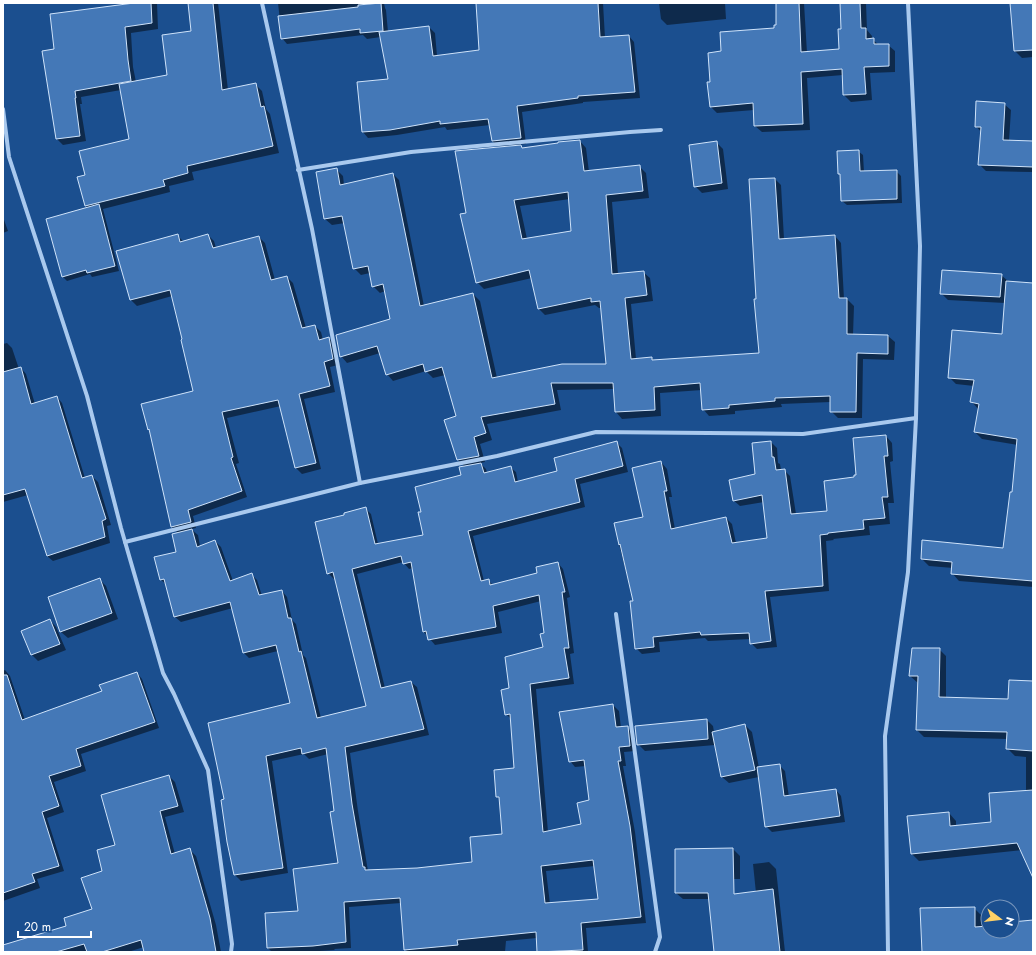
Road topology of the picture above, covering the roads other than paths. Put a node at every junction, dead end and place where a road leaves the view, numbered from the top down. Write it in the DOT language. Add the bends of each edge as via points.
graph roads {
  1 [pos="262,3"];
  2 [pos="908,3"];
  3 [pos="3,109"];
  4 [pos="661,130"];
  5 [pos="298,170"];
  6 [pos="916,418"];
  7 [pos="360,483"];
  8 [pos="125,542"];
  9 [pos="616,614"];
  10 [pos="231,952"];
  11 [pos="655,952"];
  12 [pos="888,952"];
  1 -- 5 [label="street"];
  2 -- 6 [label="street" via="920,246"];
  3 -- 8 [label="street" via="10,157 86,396"];
  4 -- 5 [label="street" via="411,152"];
  5 -- 7 [label="street" via="312,229"];
  6 -- 7 [label="street" via="803,434 596,432 497,456"];
  6 -- 12 [label="street" via="908,572 885,736"];
  7 -- 8 [label="street"];
  8 -- 10 [label="street" via="163,673 208,770"];
  9 -- 11 [label="street" via="660,937"];
}
